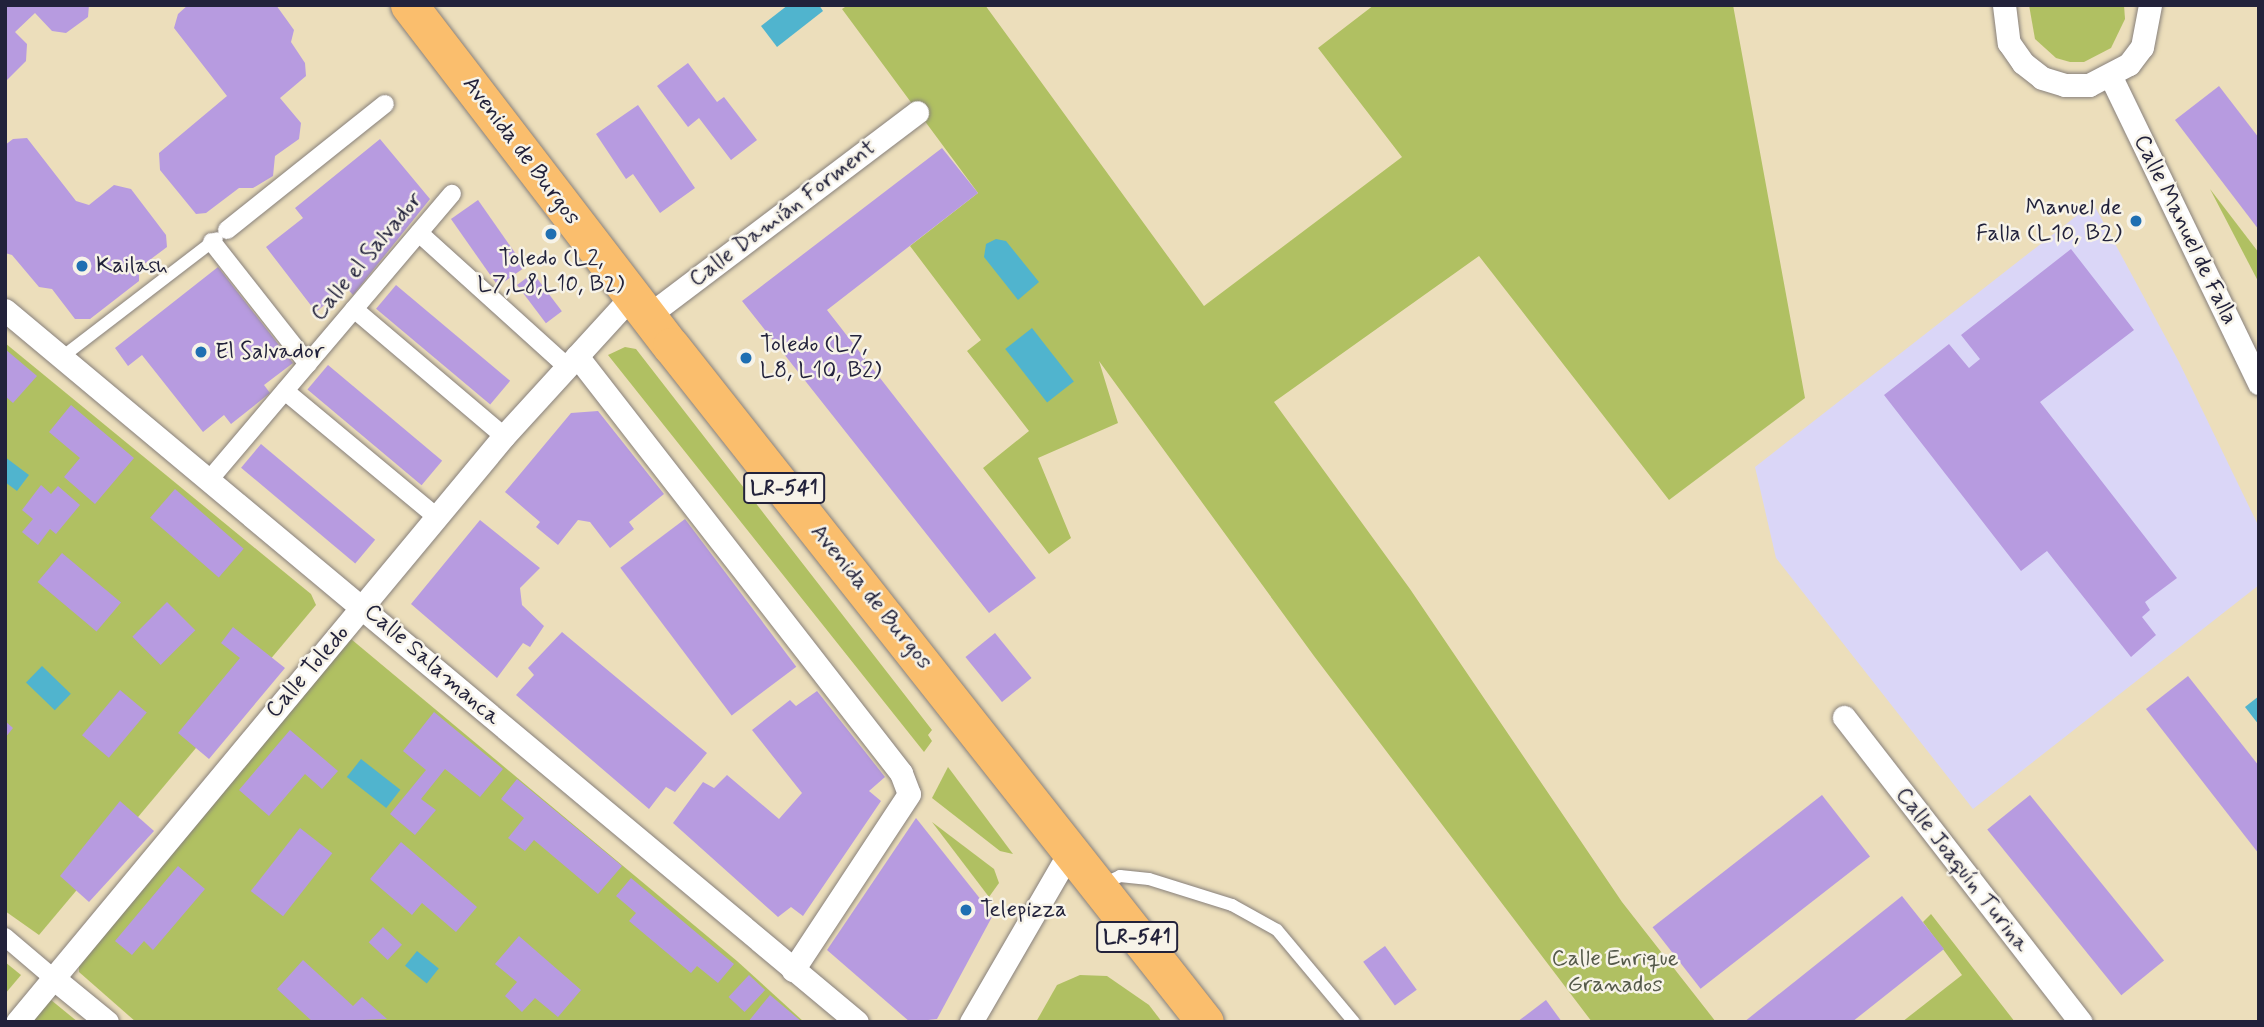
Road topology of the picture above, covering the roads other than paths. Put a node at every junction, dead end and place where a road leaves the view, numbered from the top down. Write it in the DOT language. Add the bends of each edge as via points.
graph roads {
  1 [pos="409,5"];
  2 [pos="2004,5"];
  3 [pos="2150,5"];
  4 [pos="2112,77"];
  5 [pos="384,104"];
  6 [pos="918,112"];
  7 [pos="452,194"];
  8 [pos="227,230"];
  9 [pos="419,233"];
  10 [pos="212,242"];
  11 [pos="640,306"];
  12 [pos="354,309"];
  13 [pos="5,310"];
  14 [pos="62,357"];
  15 [pos="572,361"];
  16 [pos="308,364"];
  17 [pos="2259,383"];
  18 [pos="285,391"];
  19 [pos="504,436"];
  20 [pos="211,479"];
  21 [pos="437,517"];
  22 [pos="365,608"];
  23 [pos="1844,718"];
  24 [pos="1070,851"];
  25 [pos="1097,886"];
  26 [pos="5,937"];
  27 [pos="793,970"];
  28 [pos="52,977"];
  29 [pos="17,1022"];
  30 [pos="107,1022"];
  31 [pos="857,1022"];
  32 [pos="971,1022"];
  33 [pos="1206,1022"];
  34 [pos="1354,1022"];
  35 [pos="2081,1022"];
  1 -- 11 [label="main road, Avenida de Burgos / LR-541"];
  2 -- 4 [label="street" via="2010,43 2023,63 2042,78 2065,85 2089,85"];
  3 -- 4 [label="street" via="2142,47"];
  4 -- 17 [label="street, Calle Manuel de Falla"];
  5 -- 8 [label="street"];
  6 -- 11 [label="street, Calle Damián Forment"];
  7 -- 9 [label="street, Calle el Salvador"];
  8 -- 10 [label="lane"];
  9 -- 12 [label="street, Calle el Salvador"];
  9 -- 15 [label="street"];
  10 -- 14 [label="lane"];
  10 -- 16 [label="street"];
  11 -- 15 [label="street, Calle Toledo"];
  11 -- 24 [label="main road, Avenida de Burgos / LR-541"];
  12 -- 16 [label="street, Calle el Salvador"];
  12 -- 19 [label="street"];
  13 -- 14 [label="street, Calle Salamanca"];
  14 -- 20 [label="street, Calle Salamanca"];
  15 -- 19 [label="street, Calle Toledo"];
  15 -- 27 [label="street" via="901,773 909,794"];
  16 -- 18 [label="street, Calle el Salvador"];
  18 -- 20 [label="street, Calle el Salvador"];
  18 -- 21 [label="street"];
  19 -- 21 [label="street, Calle Toledo"];
  20 -- 22 [label="street, Calle Salamanca"];
  21 -- 22 [label="street, Calle Toledo"];
  22 -- 27 [label="street, Calle Salamanca"];
  22 -- 28 [label="street, Calle Toledo"];
  23 -- 35 [label="street, Calle Joaquín Turina"];
  24 -- 25 [label="main road, Avenida de Burgos / LR-541"];
  24 -- 32 [label="street"];
  25 -- 33 [label="main road, Avenida de Burgos / LR-541"];
  25 -- 34 [label="lane" via="1120,876 1149,879 1232,905 1277,930"];
  26 -- 28 [label="street"];
  27 -- 31 [label="street, Calle Salamanca"];
  28 -- 29 [label="street, Calle Toledo"];
  28 -- 30 [label="street"];
}
